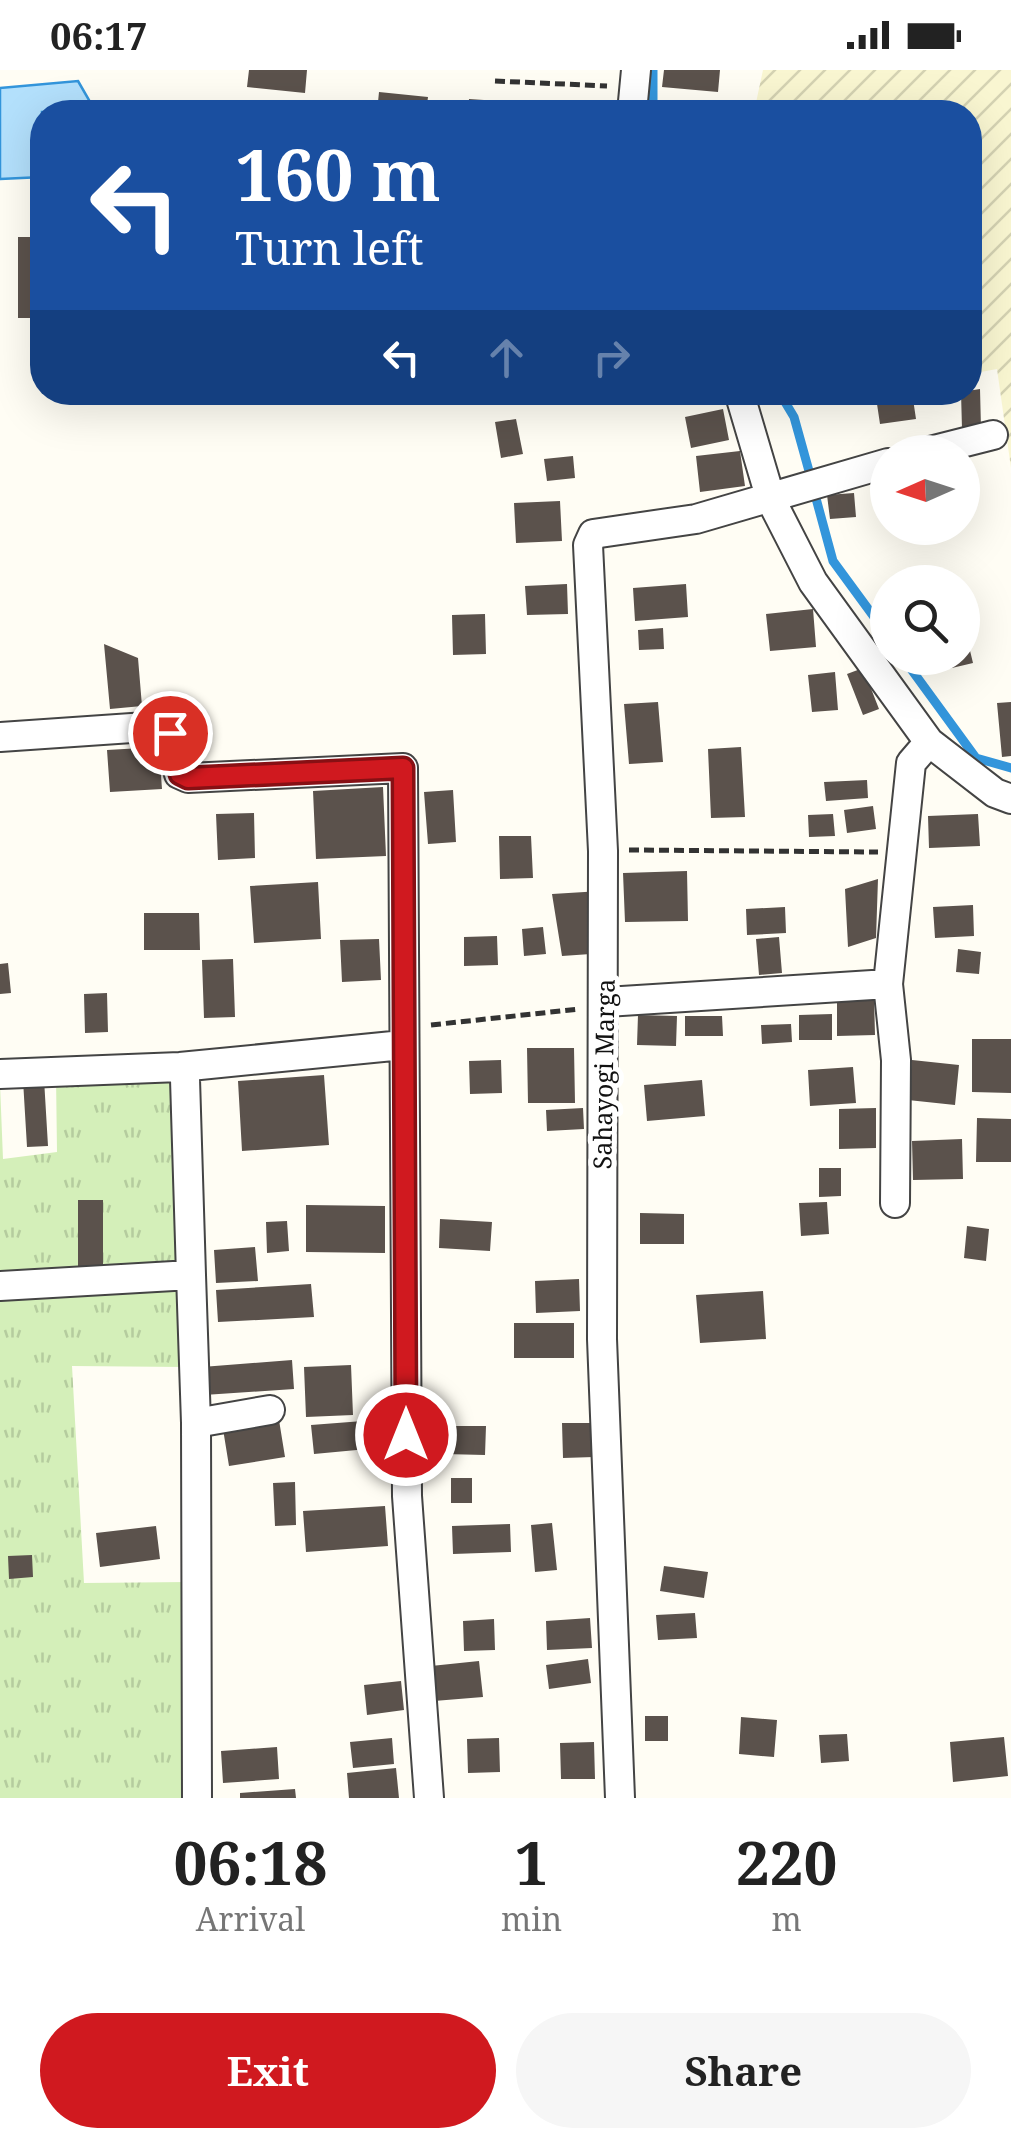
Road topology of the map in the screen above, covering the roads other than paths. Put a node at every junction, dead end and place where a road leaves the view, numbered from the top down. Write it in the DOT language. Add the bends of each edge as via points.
graph roads {
  1 [pos="743,405"];
  2 [pos="992,435"];
  3 [pos="980,438"];
  4 [pos="870,469"];
  5 [pos="771,500"];
  6 [pos="0,737"];
  7 [pos="929,742"];
  8 [pos="1011,798"];
  9 [pos="888,984"];
  10 [pos="606,1002"];
  11 [pos="403,1036"];
  12 [pos="180,1067"];
  13 [pos="0,1074"];
  14 [pos="895,1203"];
  15 [pos="191,1275"];
  16 [pos="0,1286"];
  17 [pos="270,1410"];
  18 [pos="196,1423"];
  19 [pos="197,1798"];
  20 [pos="430,1798"];
  21 [pos="620,1798"];
  1 -- 5 [label="street"];
  2 -- 3 [label="street"];
  4 -- 5 [label="street"];
  5 -- 7 [label="street" via="812,582"];
  5 -- 10 [label="street, Sahayogi Marga" via="592,534 588,545"];
  6 -- 11 [label="street" via="161,726 170,733 180,774 188,778 403,768"];
  7 -- 8 [label="street"];
  7 -- 9 [label="street" via="911,764"];
  9 -- 10 [label="street"];
  9 -- 14 [label="street" via="896,1060"];
  10 -- 21 [label="street, Sahayogi Marga" via="602,1340"];
  11 -- 12 [label="street"];
  11 -- 20 [label="street" via="407,1496"];
  12 -- 13 [label="street"];
  12 -- 15 [label="street"];
  15 -- 16 [label="street"];
  15 -- 18 [label="street"];
  17 -- 18 [label="street"];
  18 -- 19 [label="street"];
}
